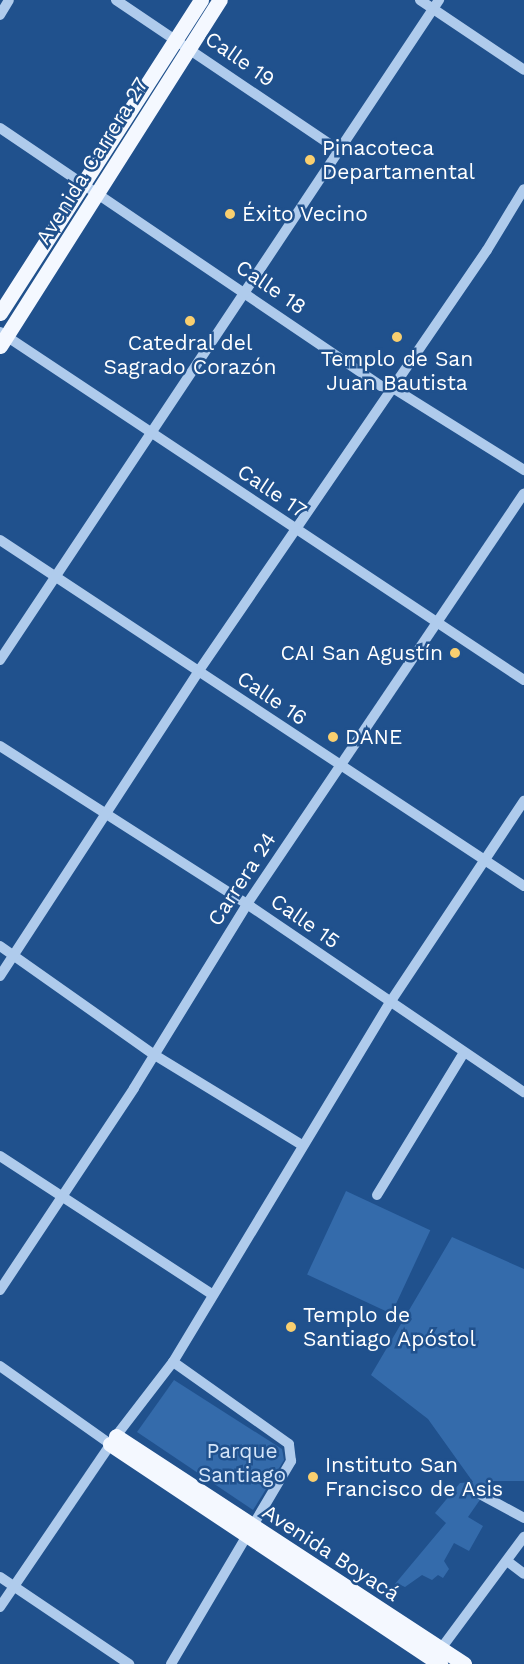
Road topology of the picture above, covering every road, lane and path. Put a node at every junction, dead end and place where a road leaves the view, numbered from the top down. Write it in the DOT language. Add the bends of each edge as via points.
graph roads {
  1 [pos="9,0"];
  2 [pos="116,0"];
  3 [pos="201,0"];
  4 [pos="220,0"];
  5 [pos="420,0"];
  6 [pos="436,5"];
  7 [pos="0,15"];
  8 [pos="175,38"];
  9 [pos="189,47"];
  10 [pos="524,70"];
  11 [pos="0,128"];
  12 [pos="340,151"];
  13 [pos="524,189"];
  14 [pos="89,190"];
  15 [pos="247,293"];
  16 [pos="0,313"];
  17 [pos="2,338"];
  18 [pos="393,388"];
  19 [pos="154,434"];
  20 [pos="524,470"];
  21 [pos="524,494"];
  22 [pos="294,529"];
  23 [pos="0,540"];
  24 [pos="55,576"];
  25 [pos="439,625"];
  26 [pos="0,660"];
  27 [pos="198,672"];
  28 [pos="524,680"];
  29 [pos="0,746"];
  30 [pos="341,767"];
  31 [pos="524,801"];
  32 [pos="104,815"];
  33 [pos="485,861"];
  34 [pos="524,886"];
  35 [pos="247,904"];
  36 [pos="0,946"];
  37 [pos="14,956"];
  38 [pos="0,976"];
  39 [pos="389,1004"];
  40 [pos="153,1054"];
  41 [pos="463,1054"];
  42 [pos="524,1092"];
  43 [pos="302,1146"];
  44 [pos="0,1156"];
  45 [pos="377,1195"];
  46 [pos="63,1196"];
  47 [pos="0,1290"];
  48 [pos="213,1295"];
  49 [pos="173,1362"];
  50 [pos="0,1366"];
  51 [pos="113,1440"];
  52 [pos="480,1494"];
  53 [pos="524,1518"];
  54 [pos="250,1533"];
  55 [pos="524,1537"];
  56 [pos="507,1561"];
  57 [pos="524,1574"];
  58 [pos="0,1577"];
  59 [pos="13,1586"];
  60 [pos="0,1606"];
  61 [pos="436,1659"];
  62 [pos="129,1664"];
  63 [pos="171,1664"];
  64 [pos="464,1664"];
  1 -- 7 [label="street"];
  2 -- 8 [label="street, Calle 19"];
  3 -- 8 [label="main road, Avenida Carrera 27"];
  4 -- 9 [label="main road, Avenida Carrera 27"];
  5 -- 6 [label="street"];
  6 -- 10 [label="street"];
  6 -- 12 [label="street"];
  8 -- 9 [label="street, Calle 19"];
  8 -- 14 [label="main road, Avenida Carrera 27"];
  9 -- 12 [label="street, Calle 19"];
  9 -- 14 [label="main road, Avenida Carrera 27"];
  11 -- 14 [label="street, Calle 18"];
  12 -- 15 [label="street"];
  13 -- 18 [label="street"];
  14 -- 15 [label="street, Calle 18"];
  14 -- 16 [label="main road, Avenida Carrera 27"];
  14 -- 17 [label="main road, Avenida Carrera 27"];
  15 -- 18 [label="street, Calle 18" via="381,386"];
  15 -- 19 [label="street"];
  17 -- 19 [label="street, Calle 17"];
  18 -- 20 [label="street, Calle 18"];
  18 -- 22 [label="street"];
  19 -- 22 [label="street, Calle 17"];
  19 -- 24 [label="street"];
  21 -- 25 [label="street, Carrera 24"];
  22 -- 25 [label="street, Calle 17"];
  22 -- 27 [label="street"];
  23 -- 24 [label="street, Calle 16"];
  24 -- 26 [label="street"];
  24 -- 27 [label="street, Calle 16"];
  25 -- 28 [label="street, Calle 17"];
  25 -- 30 [label="street, Carrera 24"];
  27 -- 30 [label="street, Calle 16"];
  27 -- 32 [label="street"];
  29 -- 32 [label="street, Calle 15"];
  30 -- 33 [label="street, Calle 16"];
  30 -- 35 [label="street, Carrera 24"];
  31 -- 33 [label="street"];
  32 -- 35 [label="street, Calle 15"];
  32 -- 37 [label="street"];
  33 -- 34 [label="street, Calle 16"];
  33 -- 39 [label="street"];
  35 -- 39 [label="street, Calle 15"];
  35 -- 40 [label="street, Carrera 24"];
  36 -- 37 [label="street"];
  37 -- 38 [label="street"];
  37 -- 40 [label="street"];
  39 -- 41 [label="street, Calle 15"];
  39 -- 43 [label="street"];
  40 -- 43 [label="street"];
  40 -- 46 [label="street, Carrera 24"];
  41 -- 42 [label="street, Calle 15"];
  41 -- 45 [label="street"];
  43 -- 48 [label="street"];
  44 -- 46 [label="street"];
  46 -- 47 [label="street, Carrera 24"];
  46 -- 48 [label="street"];
  48 -- 49 [label="street"];
  49 -- 51 [label="street"];
  49 -- 54 [label="street" via="289,1443 291,1461"];
  50 -- 51 [label="street"];
  51 -- 54 [label="main road, Avenida Boyacá"];
  51 -- 59 [label="street"];
  52 -- 53 [label="street"];
  54 -- 61 [label="main road, Avenida Boyacá"];
  54 -- 63 [label="street"];
  55 -- 56 [label="street"];
  56 -- 57 [label="street"];
  56 -- 61 [label="street"];
  58 -- 59 [label="street"];
  59 -- 60 [label="street"];
  59 -- 62 [label="street"];
  61 -- 64 [label="main road, Avenida Boyacá"];
}
